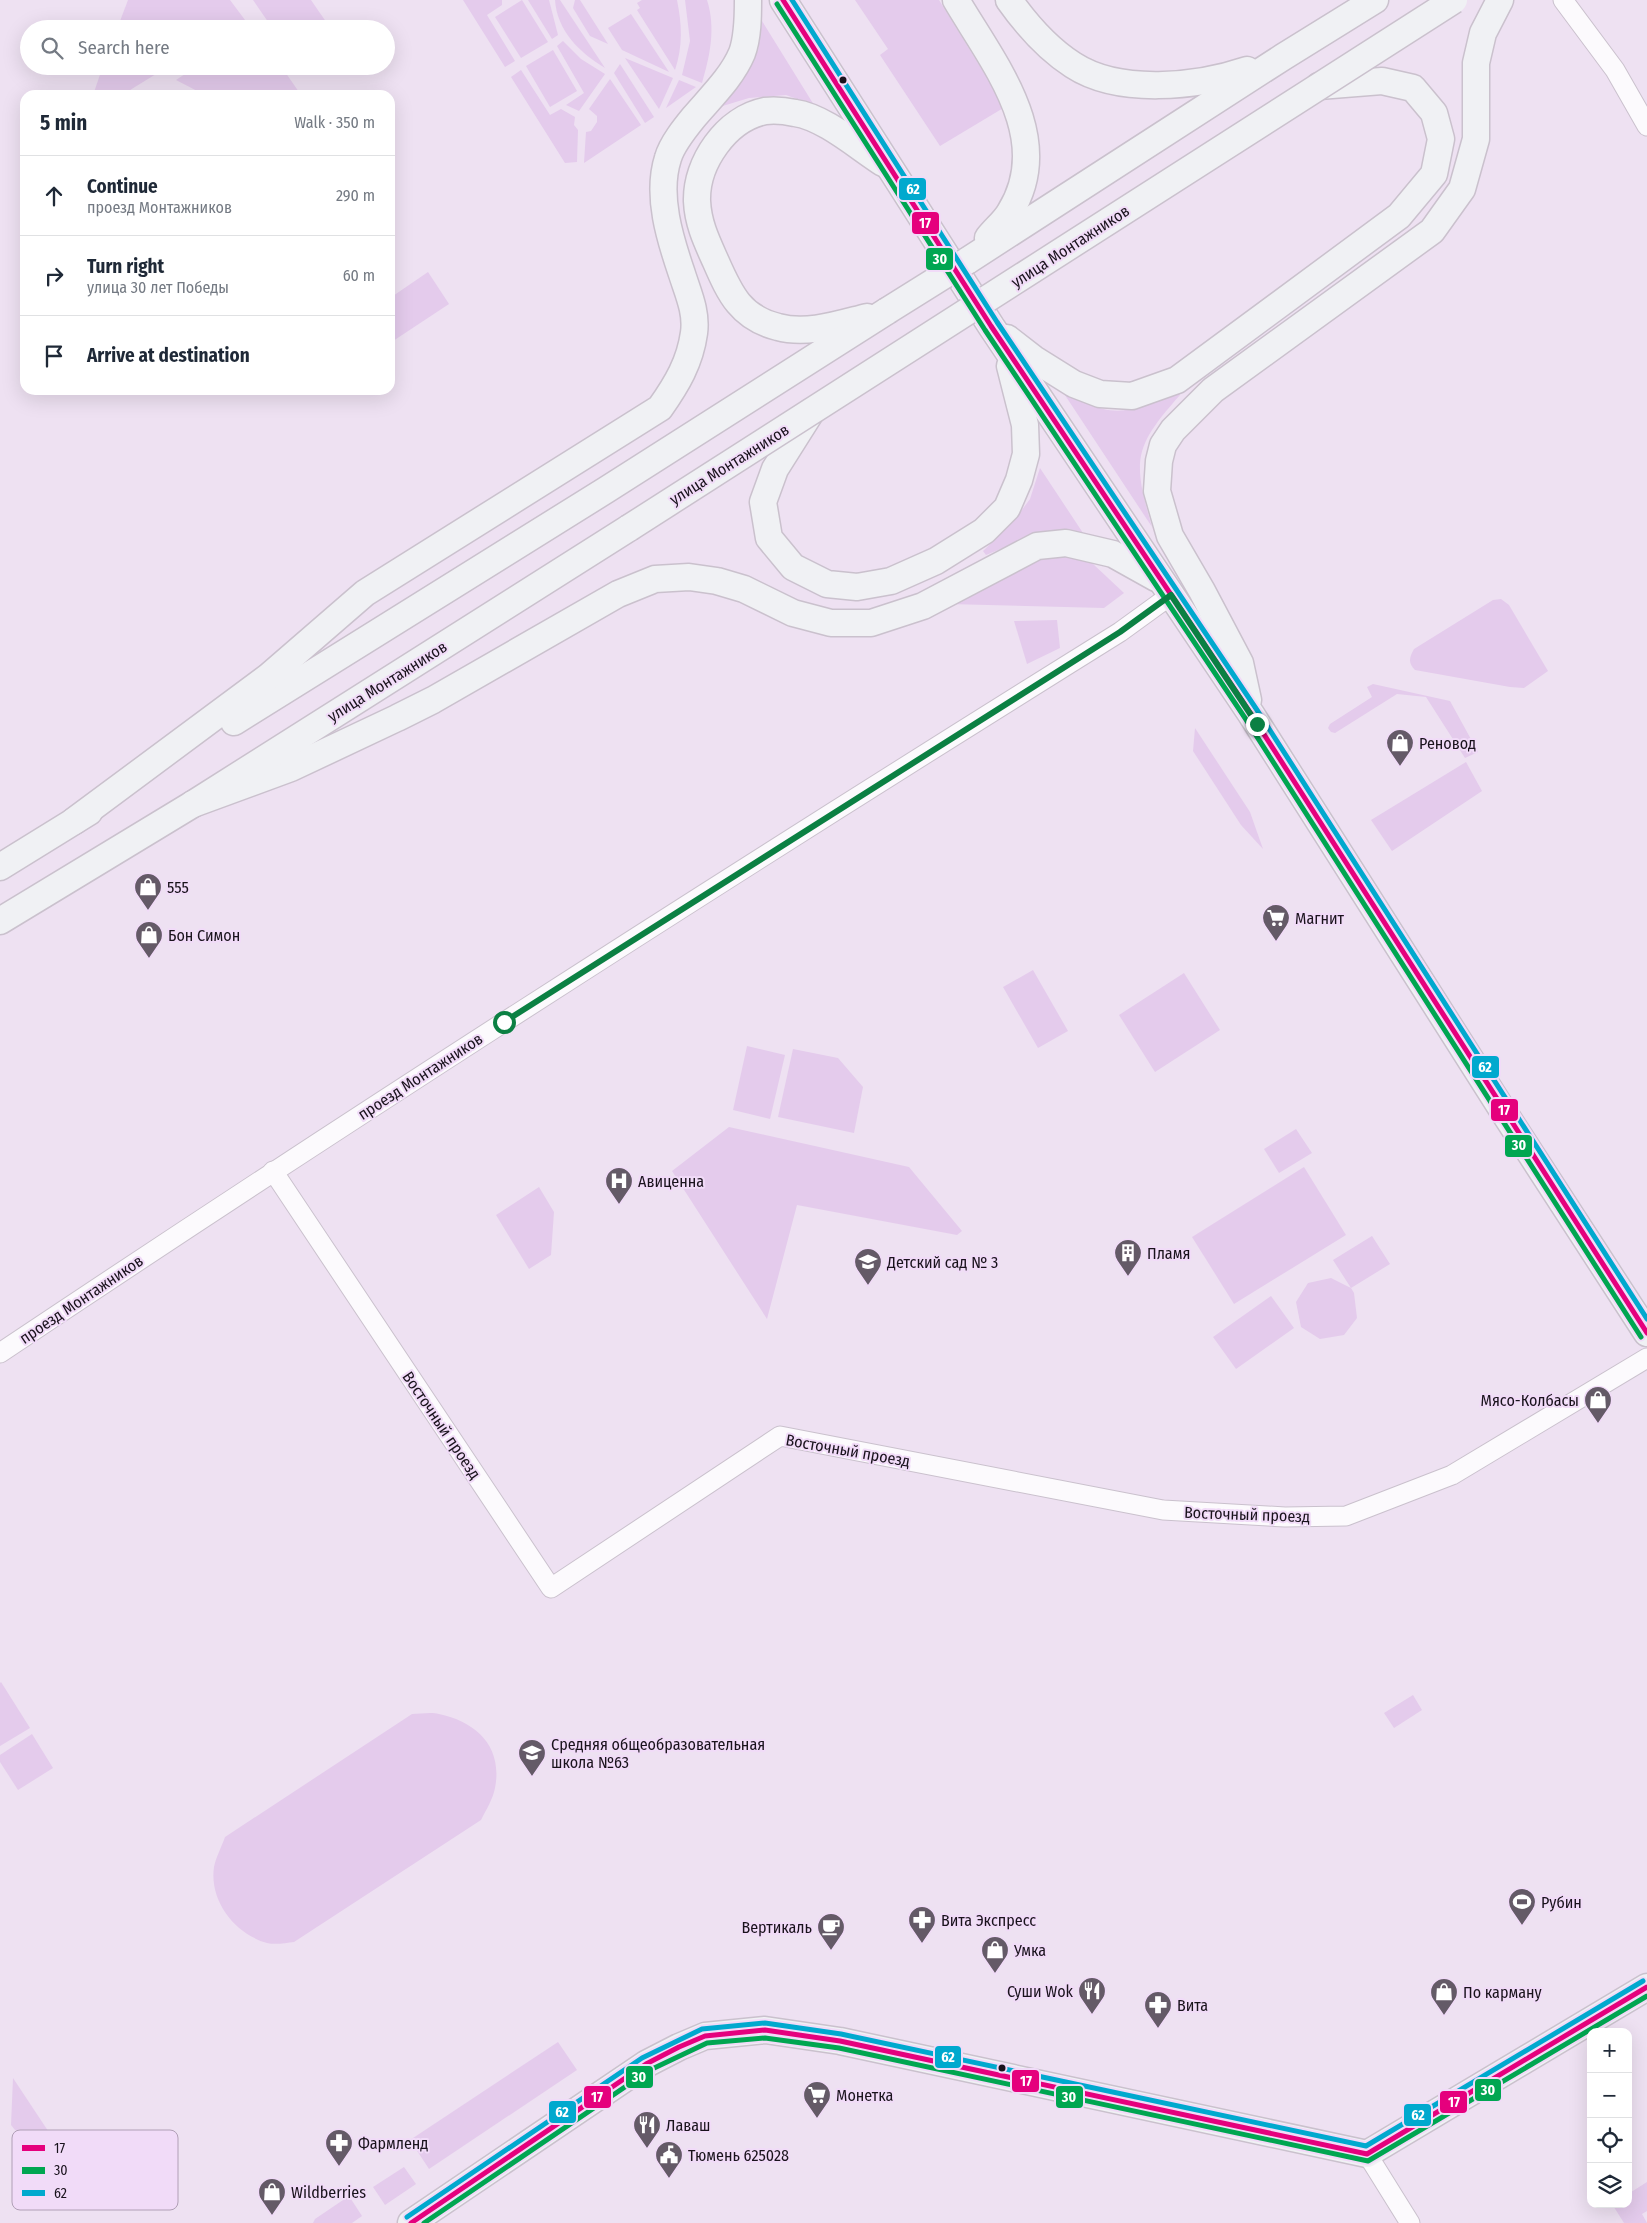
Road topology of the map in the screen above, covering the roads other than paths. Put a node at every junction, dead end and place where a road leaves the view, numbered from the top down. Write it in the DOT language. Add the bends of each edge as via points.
graph roads {
  1 [pos="748,0"];
  2 [pos="784,0"];
  3 [pos="956,0"];
  4 [pos="1009,0"];
  5 [pos="1375,0"];
  6 [pos="1454,0"];
  7 [pos="1500,0"];
  8 [pos="1563,0"];
  9 [pos="1283,57"];
  10 [pos="1319,86"];
  11 [pos="1647,126"];
  12 [pos="894,171"];
  13 [pos="967,262"];
  14 [pos="887,312"];
  15 [pos="998,336"];
  16 [pos="811,412"];
  17 [pos="1166,588"];
  18 [pos="1251,714"];
  19 [pos="193,804"];
  20 [pos="74,821"];
  21 [pos="0,867"];
  22 [pos="0,921"];
  23 [pos="273,1171"];
  24 [pos="1647,1333"];
  25 [pos="0,1353"];
  26 [pos="1647,1358"];
  27 [pos="1647,1987"];
  28 [pos="1367,2154"];
  29 [pos="411,2223"];
  30 [pos="1410,2223"];
  1 -- 20 [label="street" via="742,52 725,80 686,126 668,158 663,199 670,234 692,304 694,331 688,362 660,408 365,593 268,677"];
  2 -- 12 [label="street"];
  3 -- 13 [label="street" via="1020,114 1028,154 1023,182 1010,212"];
  4 -- 9 [label="street" via="1041,39 1073,66 1104,79 1176,85 1220,79"];
  5 -- 9 [label="street"];
  6 -- 10 [label="street, улица Монтажников, bridge"];
  7 -- 18 [label="street" via="1483,33 1476,63 1476,138 1462,189 1432,230 1214,390 1173,430 1163,445 1156,491 1170,536 1240,663"];
  8 -- 11 [label="street" via="1615,70"];
  9 -- 13 [label="street"];
  10 -- 15 [label="street" via="1382,80 1413,88 1434,113 1441,139 1434,174 1399,216 1177,380 1132,396 1100,394 1074,384"];
  10 -- 16 [label="street, улица Монтажников, bridge"];
  12 -- 14 [label="street" via="825,125 796,113 765,111 738,122 716,144 700,174 697,200 699,223 730,295 751,316 778,327 806,330"];
  12 -- 15 [label="street"];
  13 -- 14 [label="street, bridge"];
  14 -- 20 [label="street"];
  15 -- 16 [label="street" via="1026,425 1024,462 1007,508 984,531 936,561 891,581 857,587 827,584 793,567 769,538 763,502 774,470"];
  15 -- 17 [label="street"];
  16 -- 19 [label="street, улица Монтажников, bridge"];
  17 -- 18 [label="street"];
  17 -- 19 [label="street" via="1113,554 1066,543 1038,546 923,606 871,623 831,623 793,613 744,589 717,581 689,577 655,579 618,594 406,713 292,768"];
  17 -- 23 [label="street, проезд Монтажников" via="1120,632"];
  18 -- 24 [label="street"];
  19 -- 22 [label="street, улица Монтажников"];
  20 -- 21 [label="street"];
  23 -- 25 [label="street, проезд Монтажников"];
  23 -- 26 [label="street, Восточный проезд" via="551,1588 780,1436 1163,1510 1285,1517 1346,1516 1452,1475"];
  27 -- 28 [label="street"];
  28 -- 29 [label="street" via="840,2042 765,2030 740,2031 705,2036 646,2064"];
  28 -- 30 [label="street"];
}
